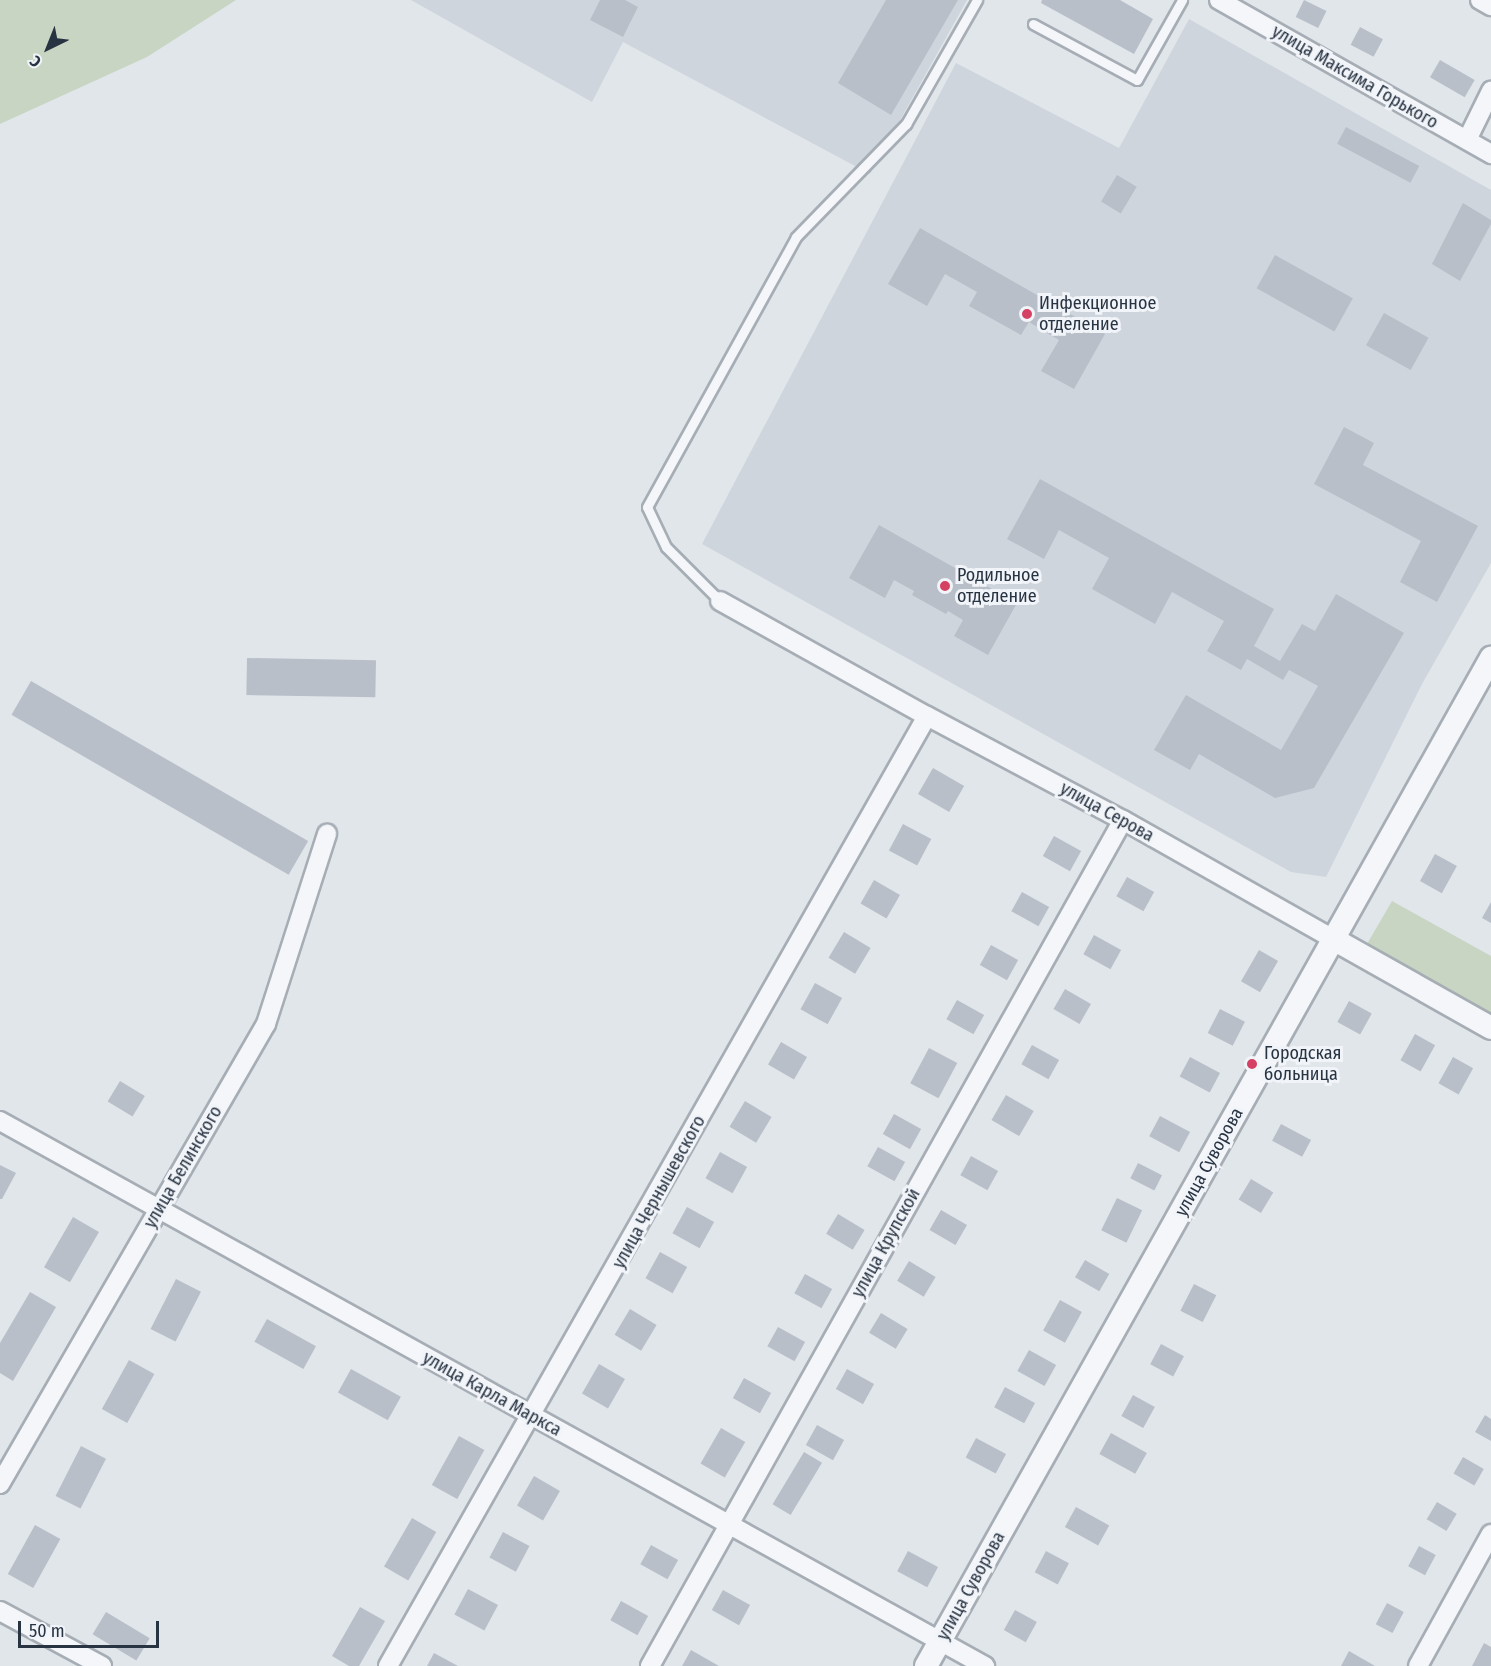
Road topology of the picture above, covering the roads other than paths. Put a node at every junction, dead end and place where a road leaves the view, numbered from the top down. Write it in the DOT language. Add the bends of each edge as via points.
graph roads {
  1 [pos="977,0"];
  2 [pos="1182,0"];
  3 [pos="1219,0"];
  4 [pos="1480,0"];
  5 [pos="1491,6"];
  6 [pos="1032,24"];
  7 [pos="1491,91"];
  8 [pos="1467,140"];
  9 [pos="1491,154"];
  10 [pos="720,601"];
  11 [pos="1491,658"];
  12 [pos="927,716"];
  13 [pos="1123,820"];
  14 [pos="327,834"];
  15 [pos="1335,940"];
  16 [pos="1491,1028"];
  17 [pos="0,1121"];
  18 [pos="158,1209"];
  19 [pos="533,1416"];
  20 [pos="0,1484"];
  21 [pos="728,1524"];
  22 [pos="1491,1534"];
  23 [pos="0,1611"];
  24 [pos="940,1641"];
  25 [pos="102,1666"];
  26 [pos="388,1666"];
  27 [pos="650,1666"];
  28 [pos="926,1666"];
  29 [pos="985,1666"];
  30 [pos="1418,1666"];
  1 -- 10 [label="lane" via="906,124 796,237 647,507 666,547"];
  2 -- 6 [label="lane" via="1137,80"];
  3 -- 8 [label="street, улица Максима Горького"];
  4 -- 5 [label="street"];
  7 -- 8 [label="street"];
  8 -- 9 [label="street, улица Максима Горького"];
  10 -- 12 [label="street, улица Серова"];
  11 -- 15 [label="street, улица Суворова"];
  12 -- 13 [label="street, улица Серова"];
  12 -- 19 [label="street, улица Чернышевского"];
  13 -- 15 [label="street, улица Серова"];
  13 -- 21 [label="street, улица Крупской"];
  14 -- 18 [label="street, улица Белинского" via="266,1024"];
  15 -- 16 [label="street, улица Серова"];
  15 -- 24 [label="street, улица Суворова"];
  17 -- 18 [label="street, улица Карла Маркса"];
  18 -- 19 [label="street, улица Карла Маркса"];
  18 -- 20 [label="street, улица Белинского"];
  19 -- 21 [label="street, улица Карла Маркса"];
  19 -- 26 [label="street, улица Чернышевского"];
  21 -- 24 [label="street, улица Карла Маркса"];
  21 -- 27 [label="street, улица Крупской"];
  22 -- 30 [label="street"];
  23 -- 25 [label="street"];
  24 -- 28 [label="street, улица Суворова"];
  24 -- 29 [label="street, улица Карла Маркса"];
}
